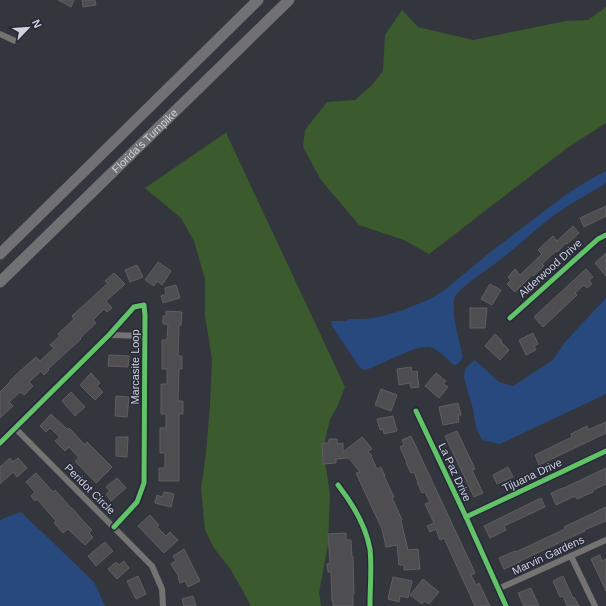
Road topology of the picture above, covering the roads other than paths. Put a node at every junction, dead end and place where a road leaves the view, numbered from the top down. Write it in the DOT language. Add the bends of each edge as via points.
graph roads {
  1 [pos="258,0"];
  2 [pos="289,0"];
  3 [pos="0,34"];
  4 [pos="15,41"];
  5 [pos="606,235"];
  6 [pos="0,254"];
  7 [pos="0,282"];
  8 [pos="510,318"];
  9 [pos="109,335"];
  10 [pos="145,336"];
  11 [pos="416,411"];
  12 [pos="15,428"];
  13 [pos="0,443"];
  14 [pos="606,451"];
  15 [pos="338,485"];
  16 [pos="466,517"];
  17 [pos="114,527"];
  18 [pos="606,540"];
  19 [pos="571,556"];
  20 [pos="498,589"];
  21 [pos="163,606"];
  22 [pos="370,606"];
  23 [pos="506,606"];
  24 [pos="595,606"];
  1 -- 6 [label="highway, Florida's Turnpike"];
  2 -- 7 [label="highway, Florida's Turnpike"];
  3 -- 4 [label="street"];
  5 -- 8 [label="street, Alderwood Drive" via="598,239"];
  9 -- 10 [label="street, Marcasite Loop"];
  9 -- 10 [label="street, Marcasite Loop" via="134,307 144,305"];
  9 -- 12 [label="street, Marcasite Loop"];
  10 -- 17 [label="street, Marcasite Loop" via="144,483 137,502"];
  11 -- 16 [label="street, La Paz Drive"];
  12 -- 13 [label="street"];
  12 -- 17 [label="street, Peridot Circle"];
  14 -- 16 [label="street, Tijuana Drive"];
  15 -- 22 [label="street" via="362,524 370,550"];
  16 -- 20 [label="street, La Paz Drive"];
  17 -- 21 [label="street, Peridot Circle" via="152,566 162,589"];
  18 -- 19 [label="street, Marvin Gardens"];
  19 -- 20 [label="street, Marvin Gardens"];
  19 -- 24 [label="street"];
  20 -- 23 [label="street, La Paz Drive"];
}
